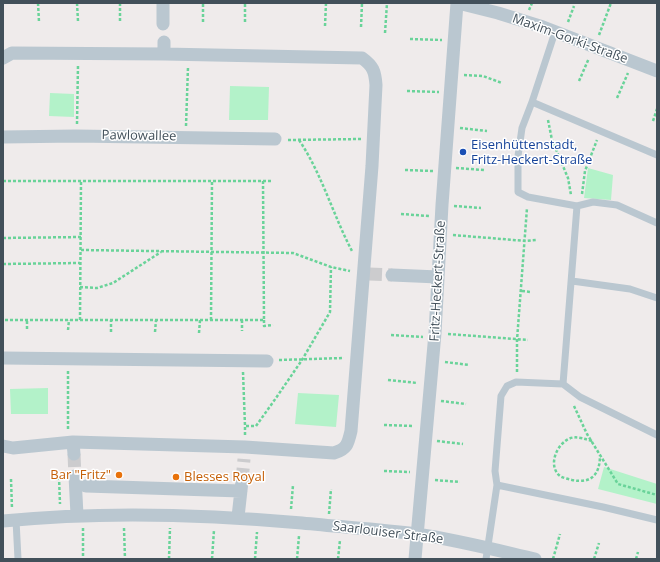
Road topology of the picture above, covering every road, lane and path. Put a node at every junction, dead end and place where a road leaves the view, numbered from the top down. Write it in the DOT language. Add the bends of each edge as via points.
graph roads {
  1 [pos="38,3"];
  2 [pos="77,3"];
  3 [pos="120,3"];
  4 [pos="163,3"];
  5 [pos="203,3"];
  6 [pos="245,3"];
  7 [pos="326,3"];
  8 [pos="362,3"];
  9 [pos="387,3"];
  10 [pos="457,3"];
  11 [pos="611,3"];
  12 [pos="574,6"];
  13 [pos="78,21"];
  14 [pos="120,21"];
  15 [pos="39,22"];
  16 [pos="203,22"];
  17 [pos="245,22"];
  18 [pos="163,24"];
  19 [pos="325,26"];
  20 [pos="361,27"];
  21 [pos="385,32"];
  22 [pos="559,33"];
  23 [pos="410,38"];
  24 [pos="454,41"];
  25 [pos="594,46"];
  26 [pos="78,53"];
  27 [pos="188,54"];
  28 [pos="3,58"];
  29 [pos="633,61"];
  30 [pos="657,71"];
  31 [pos="452,74"];
  32 [pos="579,81"];
  33 [pos="502,83"];
  34 [pos="407,92"];
  35 [pos="451,92"];
  36 [pos="617,98"];
  37 [pos="532,102"];
  38 [pos="546,107"];
  39 [pos="657,109"];
  40 [pos="653,121"];
  41 [pos="448,127"];
  42 [pos="602,130"];
  43 [pos="487,131"];
  44 [pos="76,136"];
  45 [pos="3,137"];
  46 [pos="186,137"];
  47 [pos="274,139"];
  48 [pos="373,139"];
  49 [pos="299,140"];
  50 [pos="657,155"];
  51 [pos="445,169"];
  52 [pos="405,170"];
  53 [pos="484,170"];
  54 [pos="3,181"];
  55 [pos="81,181"];
  56 [pos="212,181"];
  57 [pos="263,181"];
  58 [pos="271,181"];
  59 [pos="528,197"];
  60 [pos="577,206"];
  61 [pos="481,208"];
  62 [pos="442,211"];
  63 [pos="401,214"];
  64 [pos="657,223"];
  65 [pos="441,234"];
  66 [pos="81,237"];
  67 [pos="3,238"];
  68 [pos="536,240"];
  69 [pos="526,241"];
  70 [pos="81,250"];
  71 [pos="162,251"];
  72 [pos="211,252"];
  73 [pos="263,253"];
  74 [pos="81,263"];
  75 [pos="3,264"];
  76 [pos="331,267"];
  77 [pos="366,273"];
  78 [pos="392,275"];
  79 [pos="438,277"];
  80 [pos="572,281"];
  81 [pos="80,287"];
  82 [pos="521,291"];
  83 [pos="531,292"];
  84 [pos="657,298"];
  85 [pos="3,320"];
  86 [pos="27,320"];
  87 [pos="69,320"];
  88 [pos="80,320"];
  89 [pos="111,320"];
  90 [pos="156,320"];
  91 [pos="200,320"];
  92 [pos="211,320"];
  93 [pos="242,320"];
  94 [pos="264,320"];
  95 [pos="273,325"];
  96 [pos="27,329"];
  97 [pos="68,330"];
  98 [pos="242,331"];
  99 [pos="111,332"];
  100 [pos="155,332"];
  101 [pos="199,333"];
  102 [pos="391,335"];
  103 [pos="435,335"];
  104 [pos="517,340"];
  105 [pos="528,340"];
  106 [pos="356,354"];
  107 [pos="3,358"];
  108 [pos="68,358"];
  109 [pos="302,360"];
  110 [pos="242,361"];
  111 [pos="267,361"];
  112 [pos="433,361"];
  113 [pos="469,366"];
  114 [pos="388,380"];
  115 [pos="516,382"];
  116 [pos="430,384"];
  117 [pos="563,384"];
  118 [pos="429,400"];
  119 [pos="466,404"];
  120 [pos="573,405"];
  121 [pos="384,425"];
  122 [pos="245,426"];
  123 [pos="426,434"];
  124 [pos="657,436"];
  125 [pos="592,441"];
  126 [pos="463,444"];
  127 [pos="3,446"];
  128 [pos="72,447"];
  129 [pos="245,453"];
  130 [pos="600,455"];
  131 [pos="384,471"];
  132 [pos="75,476"];
  133 [pos="422,476"];
  134 [pos="58,477"];
  135 [pos="11,479"];
  136 [pos="460,482"];
  137 [pos="293,485"];
  138 [pos="497,485"];
  139 [pos="86,486"];
  140 [pos="332,489"];
  141 [pos="657,495"];
  142 [pos="124,514"];
  143 [pos="171,514"];
  144 [pos="80,515"];
  145 [pos="60,516"];
  146 [pos="214,516"];
  147 [pos="238,517"];
  148 [pos="258,519"];
  149 [pos="10,520"];
  150 [pos="657,520"];
  151 [pos="295,523"];
  152 [pos="327,526"];
  153 [pos="341,527"];
  154 [pos="417,534"];
  155 [pos="560,534"];
  156 [pos="599,543"];
  157 [pos="638,552"];
  158 [pos="487,553"];
  159 [pos="18,559"];
  160 [pos="83,559"];
  161 [pos="125,559"];
  162 [pos="169,559"];
  163 [pos="212,559"];
  164 [pos="255,559"];
  165 [pos="298,559"];
  166 [pos="338,559"];
  167 [pos="415,559"];
  168 [pos="535,559"];
  169 [pos="553,559"];
  170 [pos="594,559"];
  171 [pos="636,559"];
  1 -- 15 [label="path"];
  2 -- 13 [label="path"];
  3 -- 14 [label="path"];
  4 -- 18 [label="street"];
  5 -- 16 [label="path"];
  6 -- 17 [label="path"];
  7 -- 19 [label="path"];
  8 -- 20 [label="path"];
  9 -- 21 [label="path"];
  10 -- 22 [label="street, Maxim-Gorki-Straße"];
  10 -- 24 [label="street, Fritz-Heckert-Straße"];
  11 -- 25 [label="path"];
  12 -- 22 [label="path"];
  22 -- 25 [label="street, Maxim-Gorki-Straße"];
  22 -- 37 [label="lane"];
  23 -- 24 [label="path"];
  24 -- 31 [label="street, Fritz-Heckert-Straße"];
  25 -- 29 [label="street, Maxim-Gorki-Straße"];
  25 -- 32 [label="path"];
  26 -- 27 [label="street" via="164,48"];
  26 -- 28 [label="street" via="12,53"];
  26 -- 44 [label="path"];
  27 -- 46 [label="path"];
  27 -- 48 [label="street" via="362,58 371,64 375,74"];
  29 -- 30 [label="street, Maxim-Gorki-Straße"];
  29 -- 36 [label="path"];
  31 -- 33 [label="path" via="483,76"];
  31 -- 35 [label="street, Fritz-Heckert-Straße"];
  34 -- 35 [label="path"];
  35 -- 41 [label="street, Fritz-Heckert-Straße"];
  37 -- 38 [label="lane"];
  37 -- 59 [label="lane" via="522,128 518,156 518,192"];
  38 -- 42 [label="lane"];
  38 -- 60 [label="path" via="552,140 568,178 570,194"];
  39 -- 40 [label="path"];
  41 -- 43 [label="path"];
  41 -- 51 [label="street, Fritz-Heckert-Straße"];
  42 -- 50 [label="lane"];
  42 -- 60 [label="path" via="585,171 583,193"];
  44 -- 45 [label="street, Pawlowallee"];
  44 -- 46 [label="street, Pawlowallee"];
  46 -- 47 [label="street, Pawlowallee"];
  47 -- 49 [label="path"];
  48 -- 49 [label="path"];
  48 -- 77 [label="street"];
  49 -- 77 [label="path"];
  51 -- 52 [label="path"];
  51 -- 53 [label="path"];
  51 -- 62 [label="street, Fritz-Heckert-Straße"];
  54 -- 55 [label="path"];
  55 -- 56 [label="path"];
  55 -- 66 [label="path"];
  56 -- 57 [label="path"];
  56 -- 72 [label="path"];
  57 -- 58 [label="path"];
  57 -- 73 [label="path"];
  59 -- 60 [label="lane"];
  59 -- 69 [label="path"];
  60 -- 64 [label="lane" via="593,202 617,206"];
  60 -- 80 [label="lane"];
  61 -- 62 [label="path"];
  62 -- 63 [label="path"];
  62 -- 65 [label="street, Fritz-Heckert-Straße"];
  65 -- 69 [label="path"];
  65 -- 79 [label="street, Fritz-Heckert-Straße"];
  66 -- 67 [label="path"];
  66 -- 70 [label="path"];
  68 -- 69 [label="path"];
  69 -- 82 [label="path"];
  70 -- 71 [label="path"];
  70 -- 74 [label="path"];
  71 -- 72 [label="path"];
  71 -- 81 [label="path" via="113,283 97,288"];
  72 -- 73 [label="path"];
  72 -- 92 [label="path"];
  73 -- 76 [label="path" via="293,254"];
  73 -- 94 [label="path"];
  74 -- 75 [label="path"];
  74 -- 81 [label="path"];
  76 -- 77 [label="path"];
  76 -- 109 [label="path" via="330,312"];
  77 -- 106 [label="street"];
  78 -- 79 [label="street"];
  79 -- 103 [label="street, Fritz-Heckert-Straße"];
  80 -- 84 [label="lane" via="630,290"];
  80 -- 117 [label="lane"];
  81 -- 88 [label="path"];
  82 -- 83 [label="path"];
  82 -- 104 [label="path"];
  85 -- 86 [label="path"];
  86 -- 87 [label="path"];
  86 -- 96 [label="path"];
  87 -- 88 [label="path"];
  87 -- 97 [label="path"];
  88 -- 89 [label="path"];
  89 -- 90 [label="path"];
  89 -- 99 [label="path"];
  90 -- 91 [label="path"];
  90 -- 100 [label="path"];
  91 -- 92 [label="path"];
  91 -- 101 [label="path"];
  92 -- 93 [label="path"];
  93 -- 94 [label="path"];
  93 -- 98 [label="path"];
  94 -- 95 [label="path" via="264,326"];
  102 -- 103 [label="path"];
  103 -- 104 [label="path"];
  103 -- 112 [label="street, Fritz-Heckert-Straße"];
  104 -- 105 [label="path"];
  104 -- 115 [label="path"];
  106 -- 109 [label="path" via="342,359"];
  106 -- 129 [label="street" via="351,431 349,441 343,450 334,453"];
  107 -- 108 [label="street"];
  108 -- 110 [label="street"];
  108 -- 128 [label="path"];
  109 -- 111 [label="path"];
  109 -- 122 [label="path" via="256,426"];
  110 -- 111 [label="street"];
  110 -- 122 [label="path"];
  112 -- 113 [label="path"];
  112 -- 116 [label="street, Fritz-Heckert-Straße"];
  114 -- 116 [label="path"];
  115 -- 117 [label="lane"];
  115 -- 138 [label="lane" via="507,386 501,396 495,471"];
  116 -- 118 [label="street, Fritz-Heckert-Straße"];
  117 -- 124 [label="lane" via="580,397"];
  118 -- 119 [label="path"];
  118 -- 123 [label="street, Fritz-Heckert-Straße"];
  120 -- 125 [label="path"];
  121 -- 123 [label="path"];
  122 -- 129 [label="path"];
  123 -- 126 [label="path"];
  123 -- 133 [label="street, Fritz-Heckert-Straße"];
  125 -- 130 [label="path"];
  125 -- 130 [label="path" via="576,436 565,441 554,458 555,468 560,476 568,479 588,480 596,475 600,466"];
  127 -- 128 [label="street"];
  128 -- 129 [label="street"];
  130 -- 141 [label="path" via="618,484"];
  131 -- 133 [label="path"];
  132 -- 144 [label="street"];
  133 -- 136 [label="path"];
  133 -- 154 [label="street, Fritz-Heckert-Straße"];
  134 -- 145 [label="path"];
  135 -- 149 [label="path"];
  137 -- 151 [label="path"];
  138 -- 150 [label="lane" via="603,506"];
  138 -- 158 [label="lane"];
  139 -- 147 [label="street" via="241,486"];
  140 -- 152 [label="path"];
  142 -- 143 [label="street, Saarlouiser Straße"];
  142 -- 144 [label="street, Saarlouiser Straße"];
  142 -- 161 [label="path"];
  143 -- 146 [label="street, Saarlouiser Straße"];
  143 -- 162 [label="path"];
  144 -- 145 [label="street, Saarlouiser Straße"];
  144 -- 160 [label="path"];
  145 -- 149 [label="street, Saarlouiser Straße"];
  146 -- 147 [label="street, Saarlouiser Straße"];
  146 -- 163 [label="path"];
  147 -- 148 [label="street, Saarlouiser Straße"];
  148 -- 151 [label="street, Saarlouiser Straße"];
  148 -- 164 [label="path"];
  149 -- 159 [label="lane"];
  151 -- 152 [label="street, Saarlouiser Straße"];
  151 -- 165 [label="path"];
  152 -- 153 [label="street, Saarlouiser Straße"];
  153 -- 154 [label="street, Saarlouiser Straße"];
  153 -- 166 [label="path"];
  154 -- 158 [label="street, Saarlouiser Straße"];
  154 -- 167 [label="street, Fritz-Heckert-Straße"];
  155 -- 169 [label="path"];
  156 -- 170 [label="path"];
  157 -- 171 [label="path"];
  158 -- 168 [label="street, Saarlouiser Straße"];
}
